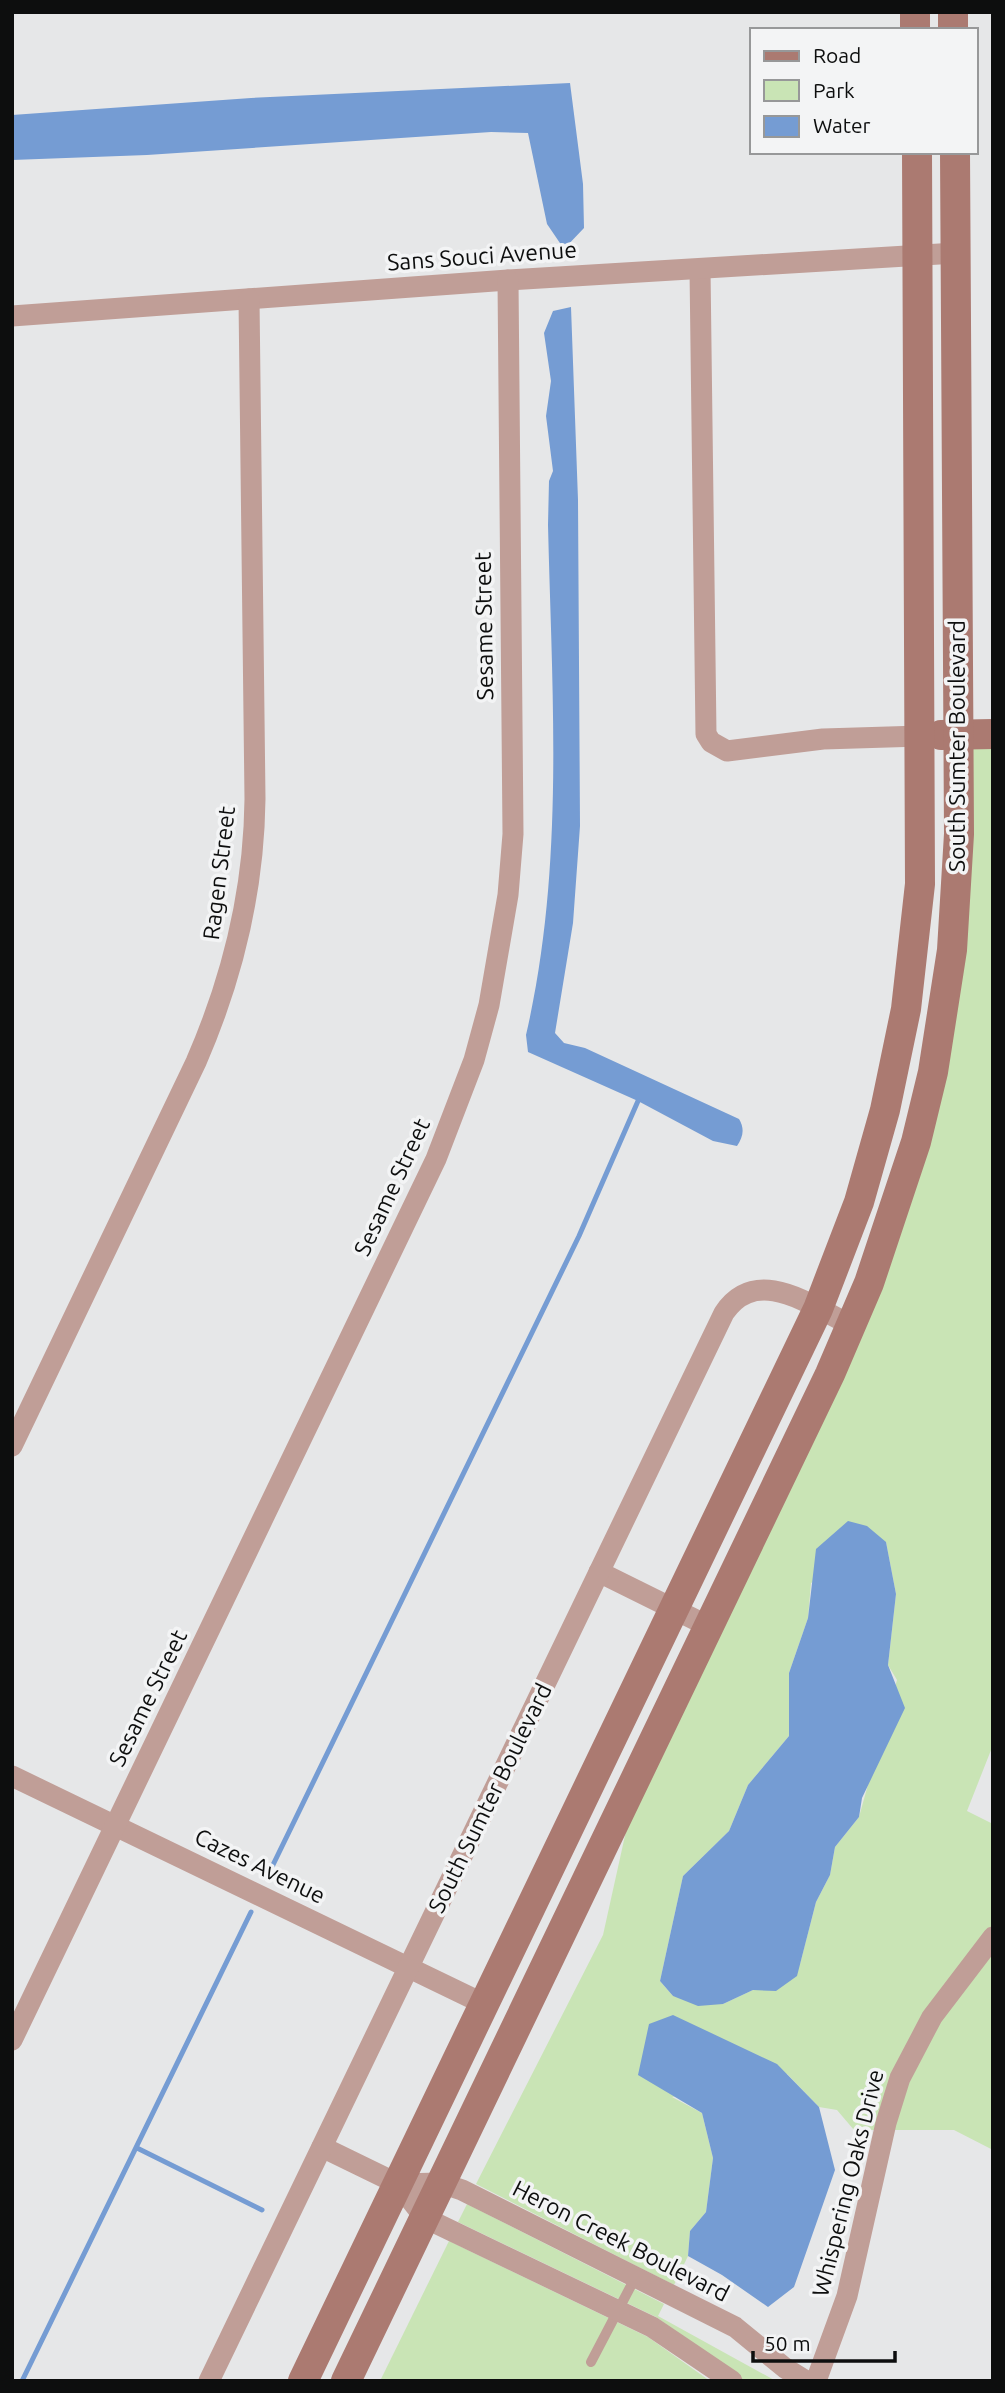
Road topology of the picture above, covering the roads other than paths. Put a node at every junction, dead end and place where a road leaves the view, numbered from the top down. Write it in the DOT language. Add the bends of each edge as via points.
graph roads {
  1 [pos="917,154"];
  2 [pos="955,154"];
  3 [pos="956,253"];
  4 [pos="918,257"];
  5 [pos="700,269"];
  6 [pos="508,280"];
  7 [pos="249,299"];
  8 [pos="12,316"];
  9 [pos="958,734"];
  10 [pos="993,734"];
  11 [pos="920,736"];
  12 [pos="818,1309"];
  13 [pos="851,1325"];
  14 [pos="12,1446"];
  15 [pos="598,1572"];
  16 [pos="674,1609"];
  17 [pos="708,1626"];
  18 [pos="12,1776"];
  19 [pos="116,1826"];
  20 [pos="993,1937"];
  21 [pos="408,1966"];
  22 [pos="484,2004"];
  23 [pos="12,2040"];
  24 [pos="322,2147"];
  25 [pos="441,2183"];
  26 [pos="398,2184"];
  27 [pos="425,2218"];
  28 [pos="635,2278"];
  29 [pos="618,2310"];
  30 [pos="591,2362"];
  31 [pos="209,2381"];
  32 [pos="303,2381"];
  33 [pos="346,2381"];
  34 [pos="732,2381"];
  35 [pos="806,2381"];
  36 [pos="816,2381"];
  1 -- 4 [label="main road, South Sumter Boulevard"];
  2 -- 3 [label="main road, South Sumter Boulevard"];
  3 -- 4 [label="street, Sans Souci Avenue"];
  3 -- 9 [label="main road, South Sumter Boulevard"];
  4 -- 5 [label="street, Sans Souci Avenue"];
  4 -- 11 [label="main road, South Sumter Boulevard"];
  5 -- 6 [label="street, Sans Souci Avenue"];
  5 -- 11 [label="street" via="706,734 727,751 822,739"];
  6 -- 7 [label="street, Sans Souci Avenue"];
  6 -- 19 [label="street, Sesame Street" via="513,834 489,1005 470,1073 436,1159"];
  7 -- 8 [label="street, Sans Souci Avenue"];
  7 -- 14 [label="street, Ragen Street" via="255,799 244,917 232,966 196,1062"];
  9 -- 10 [label="main road"];
  9 -- 11 [label="main road"];
  9 -- 13 [label="main road, South Sumter Boulevard" via="956,907 933,1072 893,1220"];
  11 -- 12 [label="main road, South Sumter Boulevard" via="920,884 906,1009 875,1149"];
  12 -- 13 [label="street, South Sumter Boulevard"];
  12 -- 15 [label="street, South Sumter Boulevard" via="764,1289 745,1291 731,1302"];
  12 -- 16 [label="main road, South Sumter Boulevard"];
  13 -- 17 [label="main road, South Sumter Boulevard"];
  15 -- 16 [label="street"];
  15 -- 21 [label="street, South Sumter Boulevard"];
  16 -- 17 [label="street"];
  16 -- 22 [label="main road, South Sumter Boulevard"];
  17 -- 25 [label="main road, South Sumter Boulevard"];
  18 -- 19 [label="street, Cazes Avenue"];
  19 -- 21 [label="street, Cazes Avenue"];
  19 -- 23 [label="street, Sesame Street"];
  20 -- 36 [label="street, Whispering Oaks Drive" via="932,2017 900,2078 847,2296"];
  21 -- 22 [label="street, Cazes Avenue"];
  21 -- 24 [label="street, South Sumter Boulevard"];
  22 -- 26 [label="main road, South Sumter Boulevard"];
  24 -- 26 [label="street, Heron Creek Boulevard"];
  24 -- 31 [label="street, South Sumter Boulevard"];
  25 -- 26 [label="street, Heron Creek Boulevard"];
  25 -- 27 [label="main road, South Sumter Boulevard"];
  25 -- 28 [label="street, Heron Creek Boulevard"];
  26 -- 27 [label="street, Heron Creek Boulevard"];
  26 -- 32 [label="main road, South Sumter Boulevard"];
  27 -- 29 [label="street, Heron Creek Boulevard"];
  27 -- 33 [label="main road, South Sumter Boulevard"];
  28 -- 29 [label="lane"];
  28 -- 35 [label="street, Heron Creek Boulevard" via="735,2327"];
  29 -- 30 [label="lane"];
  29 -- 34 [label="street, Heron Creek Boulevard" via="652,2327"];
}
